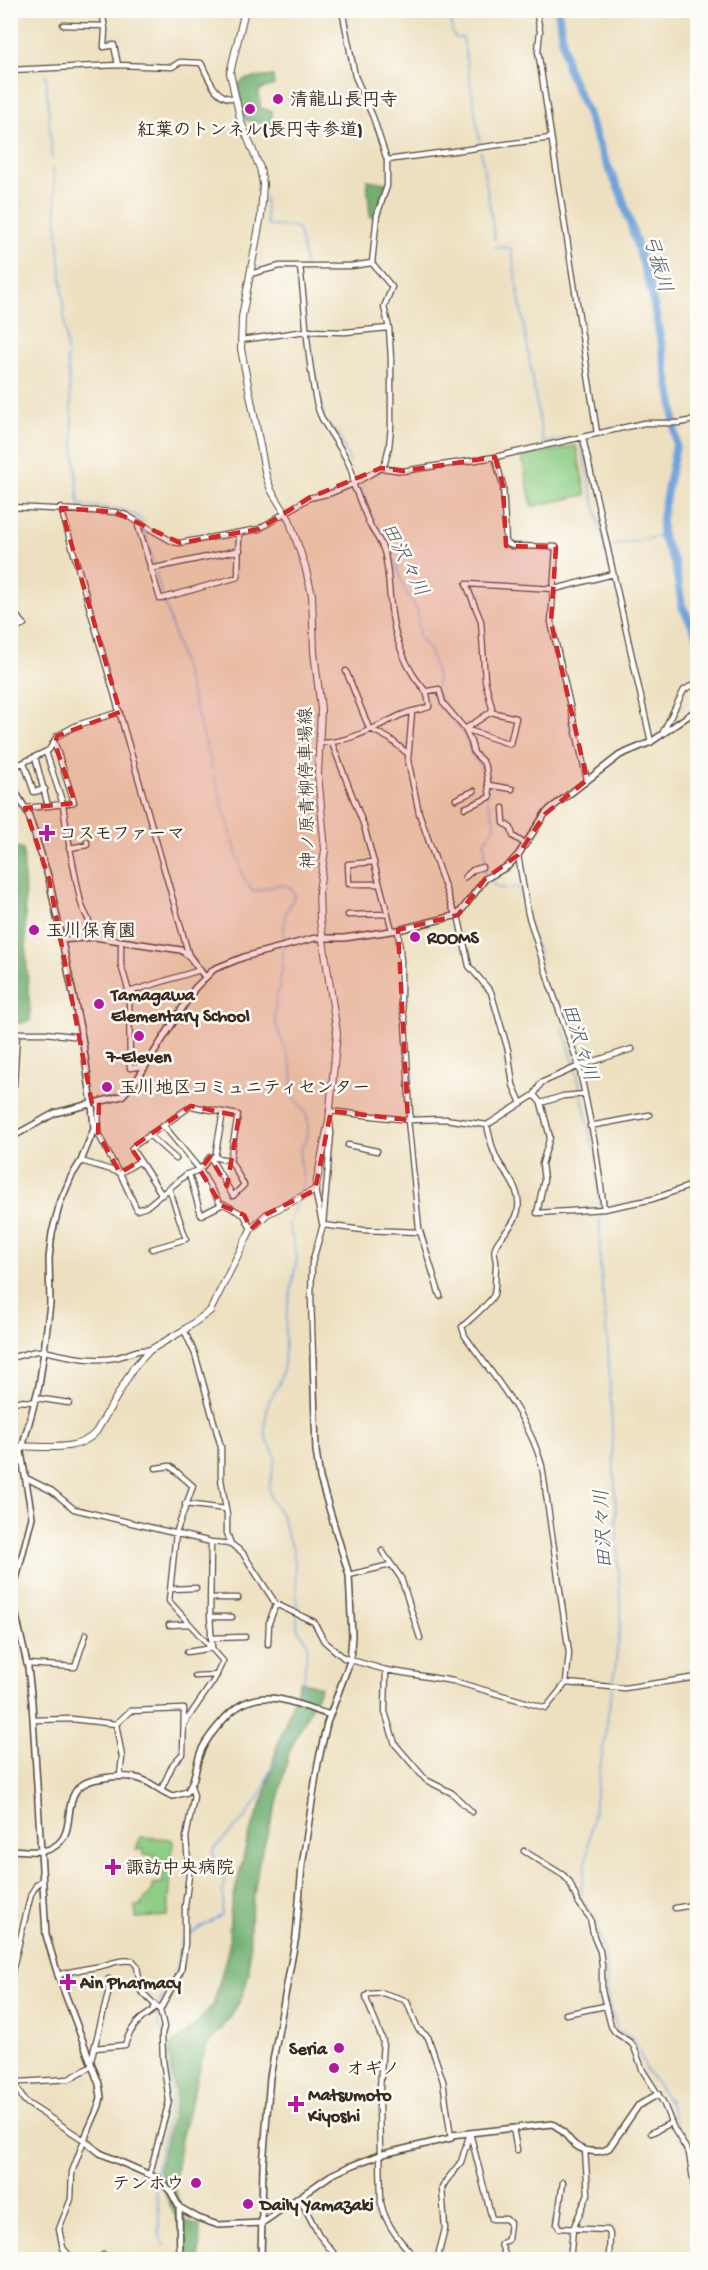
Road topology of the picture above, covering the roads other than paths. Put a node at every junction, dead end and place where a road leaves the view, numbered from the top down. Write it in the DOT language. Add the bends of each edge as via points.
graph roads {
  1 [pos="102,10"];
  2 [pos="245,10"];
  3 [pos="342,10"];
  4 [pos="537,10"];
  5 [pos="63,25"];
  6 [pos="104,27"];
  7 [pos="118,65"];
  8 [pos="10,70"];
  9 [pos="236,98"];
  10 [pos="550,138"];
  11 [pos="387,160"];
  12 [pos="372,263"];
  13 [pos="301,267"];
  14 [pos="250,274"];
  15 [pos="389,328"];
  16 [pos="308,331"];
  17 [pos="241,340"];
  18 [pos="698,419"];
  19 [pos="597,433"];
  20 [pos="583,438"];
  21 [pos="495,457"];
  22 [pos="381,468"];
  23 [pos="352,484"];
  24 [pos="10,507"];
  25 [pos="61,508"];
  26 [pos="285,511"];
  27 [pos="142,525"];
  28 [pos="239,533"];
  29 [pos="240,550"];
  30 [pos="150,569"];
  31 [pos="613,573"];
  32 [pos="555,589"];
  33 [pos="10,609"];
  34 [pos="10,632"];
  35 [pos="346,671"];
  36 [pos="698,682"];
  37 [pos="428,691"];
  38 [pos="698,709"];
  39 [pos="120,712"];
  40 [pos="412,712"];
  41 [pos="491,712"];
  42 [pos="465,729"];
  43 [pos="373,730"];
  44 [pos="663,734"];
  45 [pos="651,742"];
  46 [pos="321,743"];
  47 [pos="332,743"];
  48 [pos="54,744"];
  49 [pos="46,752"];
  50 [pos="407,753"];
  51 [pos="35,757"];
  52 [pos="24,763"];
  53 [pos="10,769"];
  54 [pos="54,778"];
  55 [pos="588,780"];
  56 [pos="43,781"];
  57 [pos="10,783"];
  58 [pos="489,785"];
  59 [pos="45,789"];
  60 [pos="512,789"];
  61 [pos="474,791"];
  62 [pos="456,799"];
  63 [pos="63,804"];
  64 [pos="48,806"];
  65 [pos="25,808"];
  66 [pos="465,808"];
  67 [pos="503,808"];
  68 [pos="87,842"];
  69 [pos="525,844"];
  70 [pos="69,848"];
  71 [pos="519,855"];
  72 [pos="374,862"];
  73 [pos="482,867"];
  74 [pos="465,877"];
  75 [pos="380,884"];
  76 [pos="387,914"];
  77 [pos="348,915"];
  78 [pos="458,915"];
  79 [pos="395,930"];
  80 [pos="321,937"];
  81 [pos="70,939"];
  82 [pos="61,940"];
  83 [pos="121,945"];
  84 [pos="189,956"];
  85 [pos="200,970"];
  86 [pos="205,977"];
  87 [pos="129,992"];
  88 [pos="10,1033"];
  89 [pos="17,1033"];
  90 [pos="82,1037"];
  91 [pos="632,1049"];
  92 [pos="145,1066"];
  93 [pos="577,1068"];
  94 [pos="14,1084"];
  95 [pos="583,1094"];
  96 [pos="534,1095"];
  97 [pos="95,1103"];
  98 [pos="521,1103"];
  99 [pos="541,1103"];
  100 [pos="329,1111"];
  101 [pos="223,1112"];
  102 [pos="649,1114"];
  103 [pos="329,1120"];
  104 [pos="408,1120"];
  105 [pos="487,1125"];
  106 [pos="164,1126"];
  107 [pos="590,1126"];
  108 [pos="149,1135"];
  109 [pos="10,1138"];
  110 [pos="348,1145"];
  111 [pos="377,1151"];
  112 [pos="212,1157"];
  113 [pos="176,1159"];
  114 [pos="230,1160"];
  115 [pos="81,1161"];
  116 [pos="140,1161"];
  117 [pos="200,1170"];
  118 [pos="119,1172"];
  119 [pos="189,1174"];
  120 [pos="698,1183"];
  121 [pos="169,1188"];
  122 [pos="315,1190"];
  123 [pos="162,1195"];
  124 [pos="221,1205"];
  125 [pos="601,1210"];
  126 [pos="323,1225"];
  127 [pos="251,1229"];
  128 [pos="420,1232"];
  129 [pos="152,1249"];
  130 [pos="440,1296"];
  131 [pos="184,1330"];
  132 [pos="150,1350"];
  133 [pos="44,1351"];
  134 [pos="10,1358"];
  135 [pos="313,1358"];
  136 [pos="35,1400"];
  137 [pos="10,1403"];
  138 [pos="69,1403"];
  139 [pos="22,1446"];
  140 [pos="10,1447"];
  141 [pos="156,1468"];
  142 [pos="26,1478"];
  143 [pos="185,1504"];
  144 [pos="226,1509"];
  145 [pos="176,1533"];
  146 [pos="211,1542"];
  147 [pos="231,1544"];
  148 [pos="382,1551"];
  149 [pos="390,1565"];
  150 [pos="349,1575"];
  151 [pos="196,1588"];
  152 [pos="171,1589"];
  153 [pos="210,1598"];
  154 [pos="238,1598"];
  155 [pos="276,1604"];
  156 [pos="210,1617"];
  157 [pos="232,1617"];
  158 [pos="189,1624"];
  159 [pos="169,1625"];
  160 [pos="86,1634"];
  161 [pos="245,1637"];
  162 [pos="211,1638"];
  163 [pos="420,1638"];
  164 [pos="268,1644"];
  165 [pos="212,1648"];
  166 [pos="187,1652"];
  167 [pos="350,1660"];
  168 [pos="27,1664"];
  169 [pos="386,1670"];
  170 [pos="217,1675"];
  171 [pos="195,1676"];
  172 [pos="698,1677"];
  173 [pos="566,1683"];
  174 [pos="330,1715"];
  175 [pos="33,1720"];
  176 [pos="116,1724"];
  177 [pos="184,1724"];
  178 [pos="120,1776"];
  179 [pos="191,1786"];
  180 [pos="160,1790"];
  181 [pos="472,1812"];
  182 [pos="10,1850"];
  183 [pos="40,1851"];
  184 [pos="524,1851"];
  185 [pos="41,1881"];
  186 [pos="698,1904"];
  187 [pos="675,1908"];
  188 [pos="58,1975"];
  189 [pos="109,1979"];
  190 [pos="10,1980"];
  191 [pos="605,2006"];
  192 [pos="158,2008"];
  193 [pos="566,2014"];
  194 [pos="95,2048"];
  195 [pos="91,2064"];
  196 [pos="12,2081"];
  197 [pos="658,2094"];
  198 [pos="671,2123"];
  199 [pos="513,2127"];
  200 [pos="470,2133"];
  201 [pos="651,2133"];
  202 [pos="451,2136"];
  203 [pos="84,2140"];
  204 [pos="517,2150"];
  205 [pos="585,2150"];
  206 [pos="379,2155"];
  207 [pos="694,2162"];
  208 [pos="150,2173"];
  209 [pos="563,2182"];
  210 [pos="299,2197"];
  211 [pos="696,2201"];
  212 [pos="179,2206"];
  213 [pos="698,2212"];
  214 [pos="262,2223"];
  215 [pos="573,2229"];
  216 [pos="73,2259"];
  217 [pos="180,2259"];
  218 [pos="261,2259"];
  219 [pos="339,2259"];
  220 [pos="418,2259"];
  221 [pos="437,2259"];
  222 [pos="507,2259"];
  223 [pos="570,2259"];
  224 [pos="609,2259"];
  1 -- 6 [label="street"];
  2 -- 9 [label="main road, 神ノ原青柳停車場線" via="230,73"];
  3 -- 11 [label="street" via="355,76"];
  4 -- 10 [label="street" via="537,51"];
  5 -- 6 [label="street"];
  6 -- 7 [label="street" via="104,46 114,45"];
  7 -- 8 [label="street"];
  7 -- 9 [label="street" via="172,67 180,62 201,63 218,94"];
  9 -- 14 [label="main road, 神ノ原青柳停車場線" via="263,184"];
  10 -- 11 [label="street"];
  10 -- 19 [label="street"];
  11 -- 12 [label="street" via="387,186 377,215"];
  12 -- 13 [label="street"];
  12 -- 15 [label="street" via="392,287 384,307"];
  13 -- 14 [label="street" via="280,266"];
  13 -- 16 [label="street"];
  14 -- 17 [label="main road, 神ノ原青柳停車場線"];
  15 -- 16 [label="street"];
  15 -- 22 [label="street" via="391,427"];
  16 -- 17 [label="street"];
  16 -- 23 [label="street" via="306,342 320,414 345,458"];
  17 -- 26 [label="main road, 神ノ原青柳停車場線" via="266,476"];
  18 -- 19 [label="street" via="644,423"];
  19 -- 20 [label="street"];
  20 -- 21 [label="street"];
  20 -- 31 [label="street"];
  21 -- 22 [label="street" via="403,471"];
  21 -- 32 [label="street" via="503,486 506,543 556,547"];
  22 -- 23 [label="street"];
  23 -- 26 [label="street" via="309,498"];
  23 -- 37 [label="street" via="385,555 391,610 405,660"];
  24 -- 25 [label="street"];
  25 -- 27 [label="street" via="115,512"];
  25 -- 39 [label="street"];
  26 -- 28 [label="street" via="259,529"];
  26 -- 46 [label="main road, 神ノ原青柳停車場線" via="302,553 312,594"];
  27 -- 28 [label="street" via="180,543"];
  27 -- 30 [label="street"];
  28 -- 29 [label="street"];
  29 -- 30 [label="street"];
  29 -- 30 [label="street" via="238,577 160,599"];
  31 -- 32 [label="street"];
  31 -- 45 [label="street"];
  32 -- 41 [label="street" via="466,584 481,621"];
  32 -- 55 [label="street" via="551,622"];
  33 -- 34 [label="street" via="24,624"];
  35 -- 43 [label="street"];
  36 -- 44 [label="street" via="684,690"];
  37 -- 40 [label="street" via="429,707"];
  37 -- 42 [label="street" via="437,690"];
  38 -- 44 [label="street"];
  39 -- 48 [label="street" via="77,725 57,736"];
  39 -- 84 [label="street"];
  40 -- 43 [label="street"];
  40 -- 50 [label="street"];
  41 -- 42 [label="street"];
  41 -- 42 [label="street" via="516,718 510,744"];
  42 -- 58 [label="street" via="474,753 486,768"];
  43 -- 47 [label="street"];
  43 -- 50 [label="street"];
  44 -- 45 [label="street"];
  45 -- 55 [label="street" via="620,755"];
  46 -- 47 [label="street"];
  46 -- 80 [label="main road, 神ノ原青柳停車場線" via="318,774 325,850 319,891"];
  47 -- 72 [label="street"];
  48 -- 49 [label="street"];
  48 -- 63 [label="street" via="74,802"];
  49 -- 51 [label="street"];
  49 -- 54 [label="street"];
  50 -- 78 [label="street" via="419,813"];
  51 -- 52 [label="street"];
  51 -- 56 [label="street"];
  52 -- 53 [label="street"];
  52 -- 59 [label="street" via="34,792"];
  54 -- 56 [label="street"];
  54 -- 63 [label="street"];
  55 -- 69 [label="street" via="545,814"];
  56 -- 59 [label="street"];
  57 -- 65 [label="street"];
  58 -- 60 [label="street"];
  58 -- 66 [label="street" via="487,798"];
  59 -- 64 [label="street"];
  61 -- 62 [label="street"];
  63 -- 64 [label="street"];
  63 -- 70 [label="street"];
  64 -- 65 [label="street"];
  65 -- 82 [label="street" via="49,879"];
  67 -- 69 [label="street" via="504,823"];
  68 -- 70 [label="street"];
  69 -- 71 [label="street"];
  70 -- 81 [label="street" via="83,909 91,925 87,932"];
  71 -- 78 [label="street" via="485,879"];
  71 -- 93 [label="street" via="528,914"];
  72 -- 75 [label="street"];
  72 -- 75 [label="street" via="348,864 349,884"];
  73 -- 74 [label="street"];
  75 -- 76 [label="street"];
  76 -- 77 [label="street"];
  76 -- 79 [label="street"];
  78 -- 79 [label="street"];
  78 -- 98 [label="street" via="469,966 491,992 508,1050 513,1085"];
  79 -- 80 [label="street" via="344,938"];
  79 -- 104 [label="street" via="400,1004 405,1021"];
  80 -- 86 [label="street" via="227,963"];
  80 -- 100 [label="main road, 神ノ原青柳停車場線" via="337,1033"];
  81 -- 82 [label="street"];
  81 -- 84 [label="street" via="122,941 181,950"];
  82 -- 90 [label="street"];
  83 -- 87 [label="street" via="121,964"];
  84 -- 85 [label="street"];
  85 -- 86 [label="street"];
  85 -- 87 [label="street"];
  86 -- 92 [label="street"];
  87 -- 92 [label="street" via="130,1068"];
  88 -- 89 [label="street"];
  89 -- 90 [label="street"];
  89 -- 94 [label="street"];
  90 -- 97 [label="street"];
  91 -- 93 [label="street"];
  92 -- 97 [label="street" via="122,1096"];
  93 -- 95 [label="street"];
  93 -- 96 [label="street" via="541,1083"];
  95 -- 99 [label="street"];
  95 -- 107 [label="street"];
  96 -- 98 [label="street"];
  96 -- 99 [label="street"];
  97 -- 109 [label="street" via="55,1113"];
  97 -- 115 [label="street" via="94,1129"];
  97 -- 118 [label="street" via="98,1133"];
  98 -- 105 [label="street"];
  99 -- 125 [label="street" via="550,1137 542,1164 544,1180 537,1213"];
  100 -- 103 [label="main road, 神ノ原青柳停車場線"];
  100 -- 104 [label="street"];
  101 -- 106 [label="street" via="191,1106"];
  101 -- 112 [label="street"];
  101 -- 114 [label="street" via="238,1115"];
  102 -- 107 [label="street"];
  103 -- 122 [label="main road, 神ノ原青柳停車場線"];
  103 -- 126 [label="street"];
  104 -- 105 [label="street" via="446,1119"];
  104 -- 128 [label="street"];
  105 -- 173 [label="street" via="500,1164 514,1184 517,1214 494,1251 494,1294 462,1327 505,1389 538,1450 569,1653"];
  106 -- 108 [label="street"];
  106 -- 117 [label="street"];
  107 -- 125 [label="street"];
  108 -- 113 [label="street"];
  108 -- 116 [label="street" via="132,1149"];
  110 -- 111 [label="street"];
  112 -- 114 [label="street"];
  112 -- 114 [label="street" via="233,1196 244,1185"];
  112 -- 117 [label="street"];
  115 -- 118 [label="street"];
  115 -- 133 [label="street" via="54,1218"];
  116 -- 118 [label="street"];
  116 -- 123 [label="street"];
  117 -- 119 [label="street"];
  117 -- 124 [label="street"];
  118 -- 123 [label="street" via="137,1210"];
  119 -- 121 [label="street"];
  119 -- 124 [label="street" via="201,1215"];
  120 -- 125 [label="street" via="653,1199"];
  121 -- 123 [label="street"];
  121 -- 129 [label="street" via="186,1239"];
  122 -- 126 [label="street"];
  122 -- 127 [label="main road" via="267,1214"];
  124 -- 127 [label="street" via="244,1215"];
  126 -- 128 [label="street"];
  126 -- 135 [label="street" via="312,1263"];
  127 -- 131 [label="main road" via="210,1311"];
  128 -- 130 [label="street"];
  131 -- 132 [label="main road"];
  131 -- 144 [label="street" via="195,1354 221,1447"];
  132 -- 133 [label="street" via="92,1360"];
  132 -- 139 [label="main road" via="134,1367 89,1440 70,1447"];
  133 -- 134 [label="street"];
  133 -- 136 [label="street"];
  135 -- 150 [label="street" via="316,1451"];
  136 -- 137 [label="street"];
  136 -- 138 [label="street"];
  136 -- 139 [label="street"];
  139 -- 140 [label="main road"];
  139 -- 142 [label="street"];
  141 -- 143 [label="street" via="170,1466 193,1486"];
  142 -- 145 [label="street" via="52,1491 74,1509"];
  142 -- 168 [label="street" via="32,1517 13,1591"];
  143 -- 144 [label="street"];
  143 -- 145 [label="street"];
  144 -- 147 [label="street"];
  145 -- 146 [label="street"];
  145 -- 152 [label="street"];
  146 -- 147 [label="street"];
  146 -- 153 [label="street"];
  147 -- 155 [label="street" via="242,1552"];
  148 -- 149 [label="street"];
  149 -- 150 [label="street"];
  149 -- 163 [label="street" via="400,1578"];
  150 -- 167 [label="street"];
  151 -- 152 [label="street"];
  152 -- 158 [label="street" via="170,1601"];
  153 -- 154 [label="street"];
  153 -- 156 [label="street"];
  155 -- 164 [label="street" via="269,1623"];
  155 -- 167 [label="street" via="314,1622 324,1641"];
  156 -- 157 [label="street"];
  156 -- 162 [label="street"];
  158 -- 159 [label="street"];
  158 -- 165 [label="street"];
  160 -- 168 [label="street" via="75,1666"];
  161 -- 162 [label="street"];
  162 -- 165 [label="street"];
  165 -- 166 [label="street"];
  165 -- 170 [label="street" via="223,1661"];
  167 -- 169 [label="street"];
  167 -- 174 [label="street"];
  168 -- 175 [label="street"];
  169 -- 173 [label="street" via="453,1681 541,1708 546,1708"];
  169 -- 181 [label="street" via="385,1712 395,1744 426,1780 452,1793"];
  170 -- 171 [label="street"];
  170 -- 177 [label="street"];
  172 -- 173 [label="street" via="624,1688"];
  174 -- 179 [label="street" via="280,1699 247,1700 206,1741"];
  174 -- 214 [label="street" via="318,1763 296,1936 270,2077"];
  175 -- 176 [label="street"];
  175 -- 183 [label="street"];
  176 -- 177 [label="street" via="130,1711 184,1709"];
  176 -- 178 [label="street" via="123,1756"];
  177 -- 180 [label="street" via="182,1756 173,1764"];
  178 -- 180 [label="street" via="140,1778"];
  178 -- 183 [label="street" via="93,1779 79,1787 72,1798 65,1836 53,1848"];
  179 -- 180 [label="street" via="187,1792 173,1796"];
  179 -- 192 [label="street" via="194,1796 186,1837 186,1941 181,1971"];
  182 -- 183 [label="street"];
  183 -- 185 [label="street"];
  184 -- 191 [label="street" via="569,1881 591,1918 603,1965"];
  185 -- 188 [label="street" via="46,1935"];
  185 -- 190 [label="street" via="32,1894"];
  186 -- 187 [label="street"];
  188 -- 192 [label="street" via="115,1960 132,1960 136,1962 141,1991"];
  188 -- 195 [label="street"];
  189 -- 194 [label="street"];
  191 -- 193 [label="street"];
  191 -- 197 [label="street" via="611,2026 631,2043"];
  192 -- 194 [label="street" via="140,2020 125,2045"];
  192 -- 208 [label="street" via="164,2028 169,2101"];
  194 -- 195 [label="street"];
  195 -- 196 [label="street" via="69,2079"];
  195 -- 203 [label="street" via="101,2097"];
  196 -- 203 [label="street" via="27,2103"];
  197 -- 198 [label="street"];
  197 -- 205 [label="street" via="638,2106 609,2148 599,2152"];
  198 -- 201 [label="street"];
  198 -- 207 [label="street"];
  199 -- 200 [label="street"];
  199 -- 204 [label="street"];
  199 -- 205 [label="street" via="552,2124 574,2146"];
  200 -- 202 [label="street"];
  200 -- 221 [label="street" via="461,2162 442,2188 445,2229"];
  200 -- 222 [label="street" via="492,2219 506,2219 510,2223 508,2240 501,2244"];
  202 -- 206 [label="street"];
  202 -- 206 [label="street" via="443,2081 428,2037 418,2029 402,1999 383,1993 369,1994 367,2001 383,2041"];
  203 -- 208 [label="street" via="100,2153"];
  203 -- 216 [label="street" via="72,2172 71,2199 60,2229 63,2248"];
  205 -- 215 [label="street" via="588,2194"];
  206 -- 210 [label="street" via="331,2175"];
  206 -- 220 [label="street" via="383,2214 402,2244"];
  207 -- 211 [label="street"];
  208 -- 212 [label="street" via="171,2192"];
  209 -- 215 [label="street" via="557,2224 559,2228"];
  210 -- 214 [label="street"];
  210 -- 219 [label="street" via="319,2235"];
  211 -- 213 [label="street"];
  212 -- 214 [label="street" via="219,2225"];
  212 -- 217 [label="street"];
  214 -- 218 [label="street"];
  215 -- 223 [label="street"];
  215 -- 224 [label="street" via="608,2230"];
}
